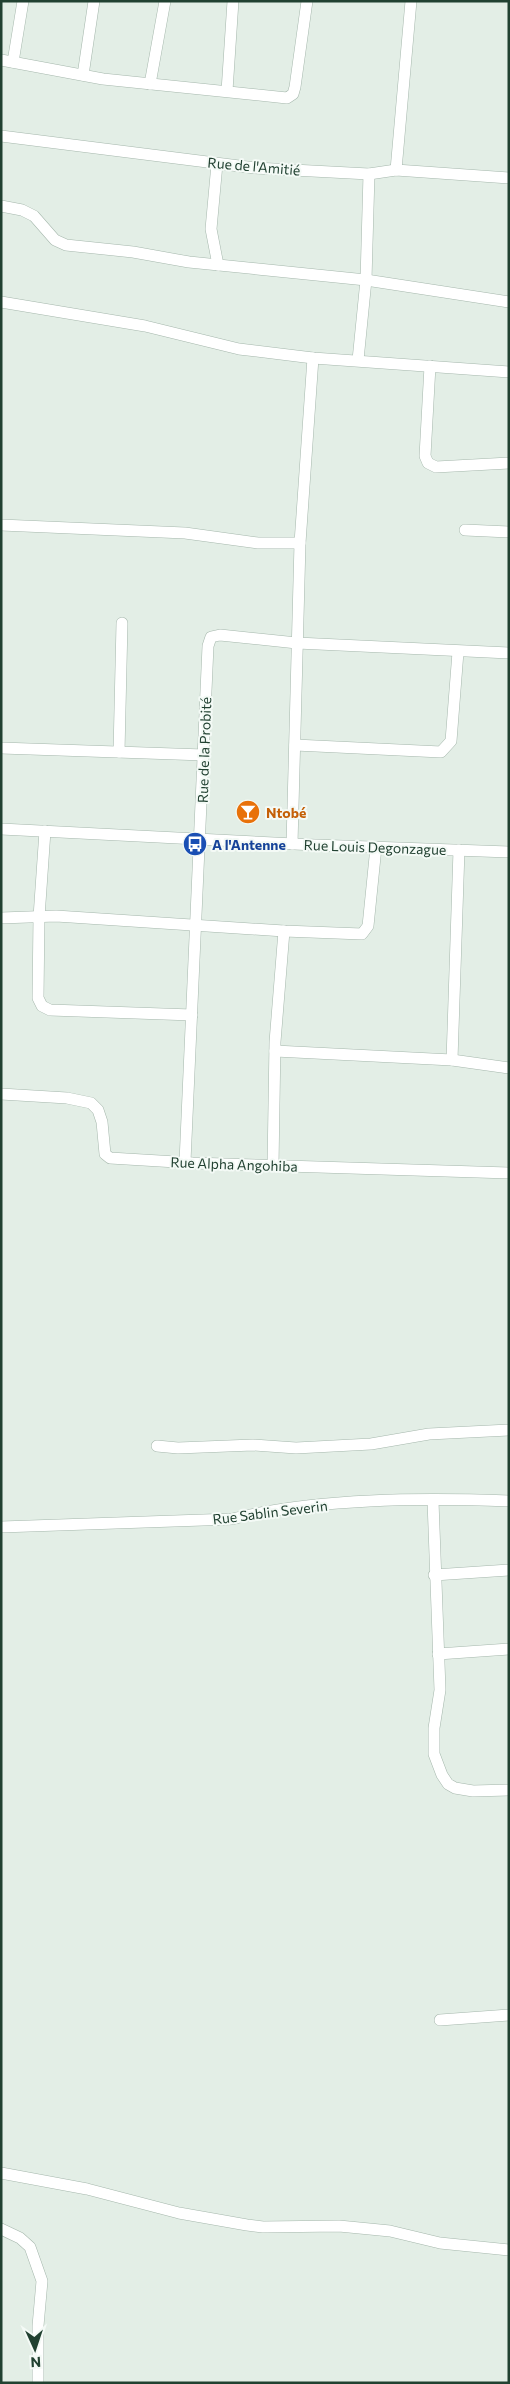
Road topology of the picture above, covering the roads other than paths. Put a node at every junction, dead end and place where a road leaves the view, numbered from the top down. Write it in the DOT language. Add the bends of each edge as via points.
graph roads {
  1 [pos="23,1"];
  2 [pos="94,1"];
  3 [pos="165,1"];
  4 [pos="233,1"];
  5 [pos="307,1"];
  6 [pos="411,1"];
  7 [pos="1,60"];
  8 [pos="13,62"];
  9 [pos="83,75"];
  10 [pos="150,84"];
  11 [pos="228,91"];
  12 [pos="1,136"];
  13 [pos="217,164"];
  14 [pos="396,170"];
  15 [pos="370,174"];
  16 [pos="509,178"];
  17 [pos="1,206"];
  18 [pos="218,266"];
  19 [pos="366,280"];
  20 [pos="1,302"];
  21 [pos="509,302"];
  22 [pos="313,358"];
  23 [pos="358,360"];
  24 [pos="430,366"];
  25 [pos="509,372"];
  26 [pos="509,463"];
  27 [pos="1,525"];
  28 [pos="465,530"];
  29 [pos="509,532"];
  30 [pos="300,543"];
  31 [pos="122,623"];
  32 [pos="297,643"];
  33 [pos="458,652"];
  34 [pos="509,653"];
  35 [pos="295,745"];
  36 [pos="1,748"];
  37 [pos="119,752"];
  38 [pos="204,754"];
  39 [pos="1,829"];
  40 [pos="45,831"];
  41 [pos="201,839"];
  42 [pos="292,844"];
  43 [pos="376,847"];
  44 [pos="459,850"];
  45 [pos="509,852"];
  46 [pos="1,918"];
  47 [pos="39,918"];
  48 [pos="197,926"];
  49 [pos="284,931"];
  50 [pos="192,1015"];
  51 [pos="275,1051"];
  52 [pos="452,1060"];
  53 [pos="509,1068"];
  54 [pos="1,1094"];
  55 [pos="185,1162"];
  56 [pos="273,1166"];
  57 [pos="509,1173"];
  58 [pos="509,1430"];
  59 [pos="157,1446"];
  60 [pos="433,1501"];
  61 [pos="509,1502"];
  62 [pos="1,1527"];
  63 [pos="509,1570"];
  64 [pos="434,1575"];
  65 [pos="509,1650"];
  66 [pos="438,1654"];
  67 [pos="509,1790"];
  68 [pos="509,2015"];
  69 [pos="440,2020"];
  70 [pos="1,2173"];
  71 [pos="1,2229"];
  72 [pos="509,2250"];
  73 [pos="38,2383"];
  1 -- 8 [label="street"];
  2 -- 9 [label="street"];
  3 -- 10 [label="street"];
  4 -- 11 [label="street"];
  5 -- 11 [label="street" via="292,94 287,98"];
  6 -- 14 [label="street"];
  7 -- 8 [label="street"];
  8 -- 9 [label="street"];
  9 -- 10 [label="street"];
  10 -- 11 [label="street"];
  12 -- 13 [label="street, Rue de l'Amitié"];
  13 -- 15 [label="street, Rue de l'Amitié"];
  13 -- 18 [label="street" via="211,230"];
  14 -- 15 [label="street, Rue de l'Amitié"];
  14 -- 16 [label="street, Rue de l'Amitié"];
  15 -- 19 [label="street"];
  17 -- 18 [label="street" via="34,216 55,240 66,245"];
  18 -- 19 [label="street"];
  19 -- 21 [label="street"];
  19 -- 23 [label="street"];
  20 -- 22 [label="street" via="145,326 240,349"];
  22 -- 23 [label="street"];
  22 -- 30 [label="street"];
  23 -- 24 [label="street"];
  24 -- 25 [label="street"];
  24 -- 26 [label="street" via="428,463 436,467"];
  27 -- 30 [label="street" via="186,533 258,543"];
  28 -- 29 [label="street"];
  30 -- 32 [label="street"];
  31 -- 37 [label="street"];
  32 -- 33 [label="street, Rue de la Probité"];
  32 -- 35 [label="street"];
  32 -- 38 [label="street, Rue de la Probité" via="220,635 211,637"];
  33 -- 34 [label="street, Rue de la Probité"];
  33 -- 35 [label="street" via="451,741 441,752"];
  35 -- 42 [label="street"];
  36 -- 37 [label="street"];
  37 -- 38 [label="street"];
  38 -- 41 [label="street, Rue de la Probité"];
  39 -- 40 [label="street, Rue Louis Degonzague"];
  40 -- 41 [label="street, Rue Louis Degonzague"];
  40 -- 47 [label="street"];
  41 -- 42 [label="street, Rue Louis Degonzague"];
  41 -- 48 [label="street, Rue de la Probité"];
  42 -- 43 [label="street, Rue Louis Degonzague"];
  43 -- 44 [label="street, Rue Louis Degonzague"];
  43 -- 49 [label="street" via="368,926 362,934"];
  44 -- 45 [label="street, Rue Louis Degonzague"];
  44 -- 52 [label="street"];
  46 -- 47 [label="street"];
  47 -- 48 [label="street" via="56,916"];
  47 -- 50 [label="street" via="38,998 42,1006 50,1010"];
  48 -- 49 [label="street"];
  48 -- 50 [label="street, Rue de la Probité"];
  49 -- 51 [label="street"];
  50 -- 55 [label="street, Rue de la Probité"];
  51 -- 52 [label="street"];
  51 -- 56 [label="street"];
  52 -- 53 [label="street"];
  54 -- 55 [label="street, Rue Alpha Angohiba" via="91,1102 98,1110 105,1154 110,1158"];
  55 -- 56 [label="street, Rue Alpha Angohiba"];
  56 -- 57 [label="street, Rue Alpha Angohiba"];
  58 -- 59 [label="street" via="429,1434 371,1444 296,1448"];
  60 -- 61 [label="street, Rue Sablin Severin"];
  60 -- 62 [label="street, Rue Sablin Severin" via="267,1510 232,1519"];
  60 -- 64 [label="street"];
  63 -- 64 [label="street"];
  64 -- 66 [label="street"];
  65 -- 66 [label="street"];
  66 -- 67 [label="street" via="440,1690 433,1744 442,1775 448,1784 463,1790"];
  68 -- 69 [label="street"];
  70 -- 72 [label="street" via="248,2225 339,2226 390,2231 440,2243"];
  71 -- 73 [label="street" via="30,2247 42,2281"];
}
